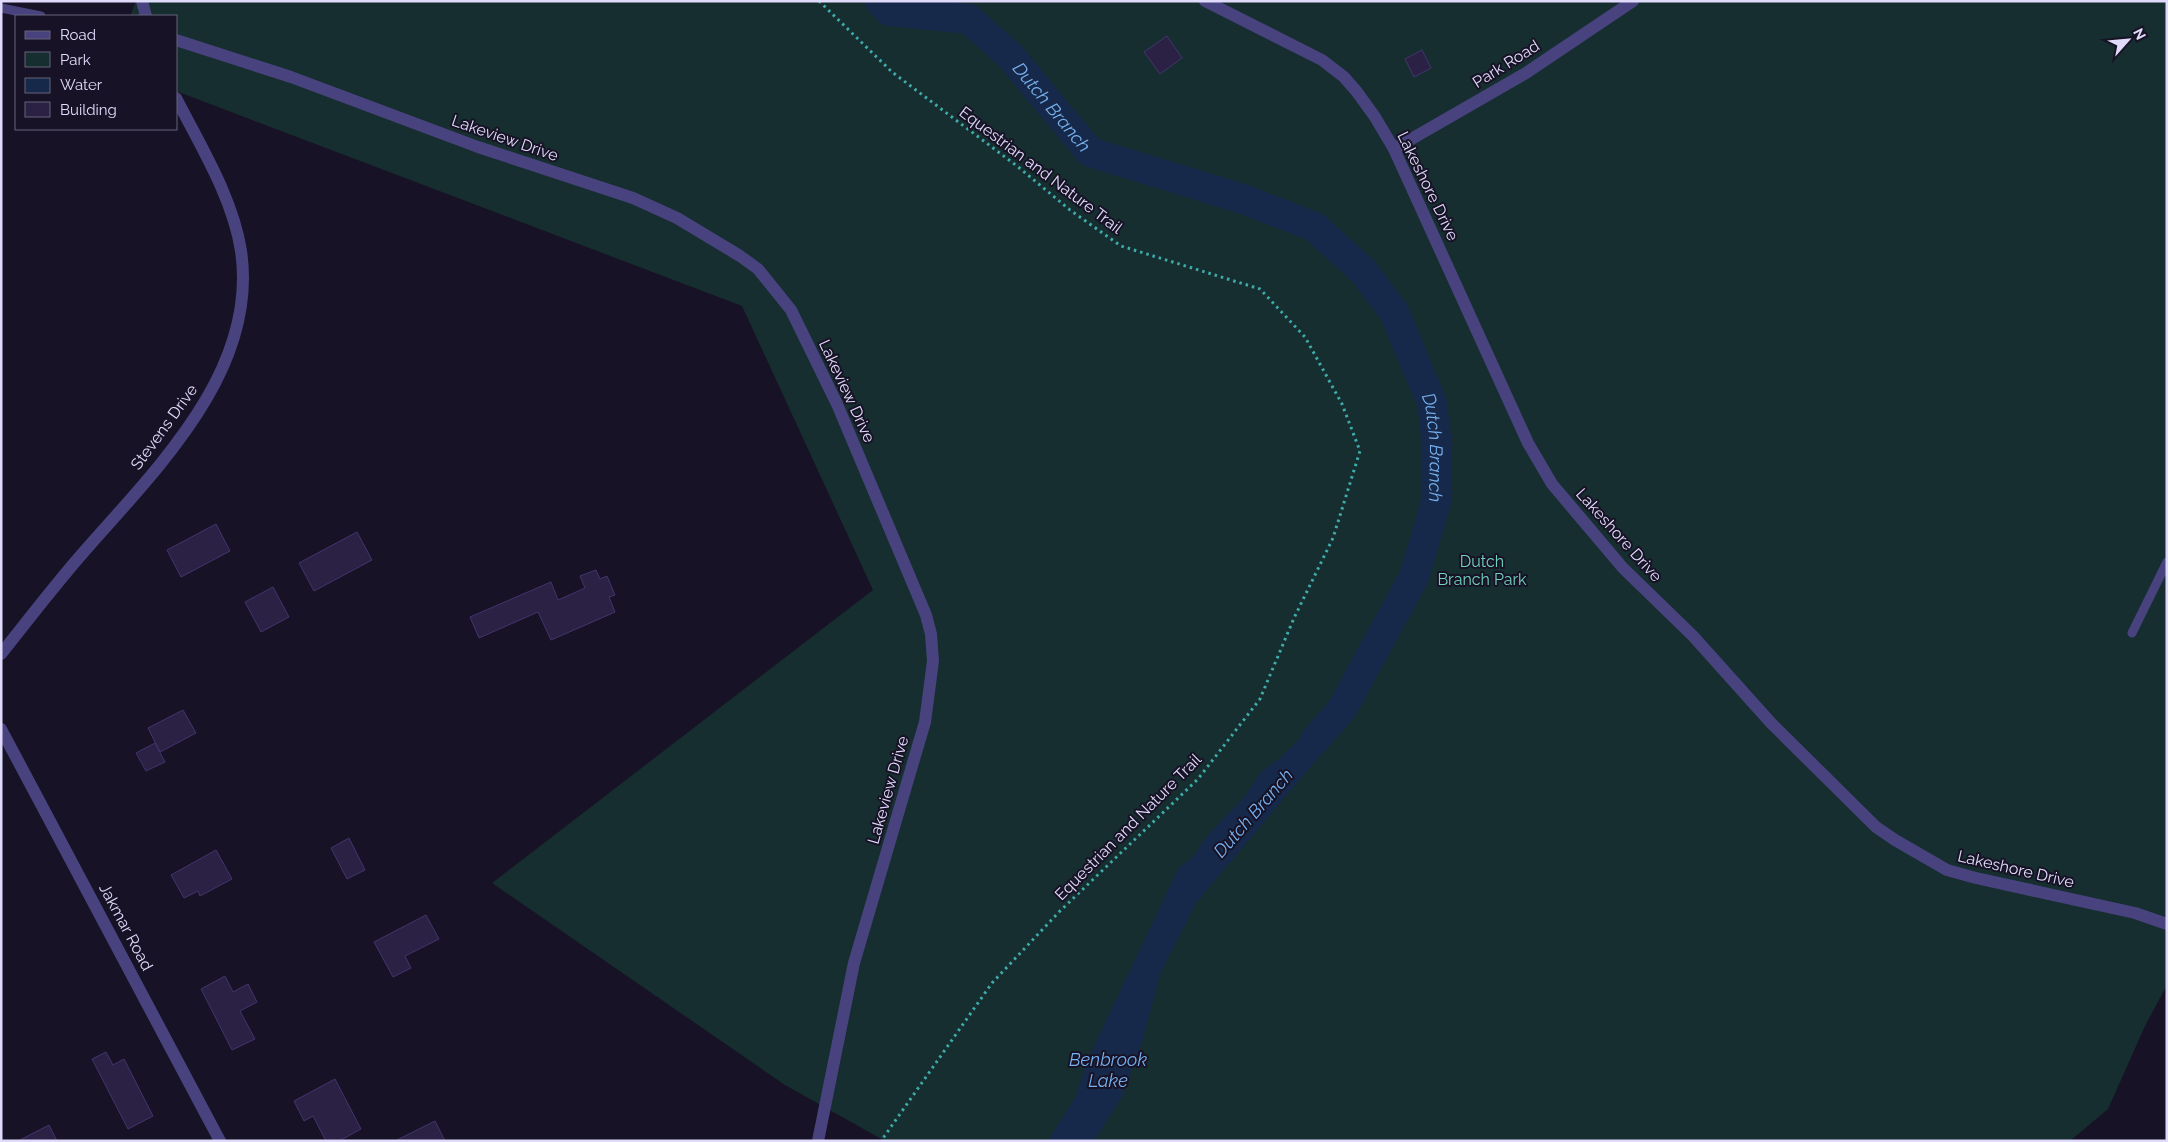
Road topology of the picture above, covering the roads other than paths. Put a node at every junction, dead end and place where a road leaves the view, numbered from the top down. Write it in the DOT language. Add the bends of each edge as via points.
graph roads {
  1 [pos="142,1"];
  2 [pos="1205,1"];
  3 [pos="1632,1"];
  4 [pos="1,8"];
  5 [pos="36,15"];
  6 [pos="146,15"];
  7 [pos="178,41"];
  8 [pos="178,102"];
  9 [pos="1394,149"];
  10 [pos="2167,562"];
  11 [pos="2132,633"];
  12 [pos="1,654"];
  13 [pos="1,729"];
  14 [pos="2167,924"];
  15 [pos="220,1141"];
  16 [pos="818,1141"];
  1 -- 6 [label="street"];
  2 -- 9 [label="street, Lakeshore Drive" via="1322,60 1357,92"];
  3 -- 9 [label="street, Park Road" via="1526,73"];
  4 -- 5 [label="lane"];
  7 -- 16 [label="street, Lakeview Drive" via="291,77 478,147 633,198 677,218 740,256 758,269 791,310 837,404 926,615 933,661 925,722 854,963"];
  8 -- 12 [label="street, Stevens Drive" via="226,198 241,250 244,283 234,338 225,364 199,413 158,467 66,572"];
  9 -- 14 [label="street, Lakeshore Drive" via="1528,443 1552,484 1624,568 1693,636 1771,723 1876,827 1947,870 2135,913"];
  10 -- 11 [label="lane"];
  13 -- 15 [label="street, Jakmar Road"];
}
